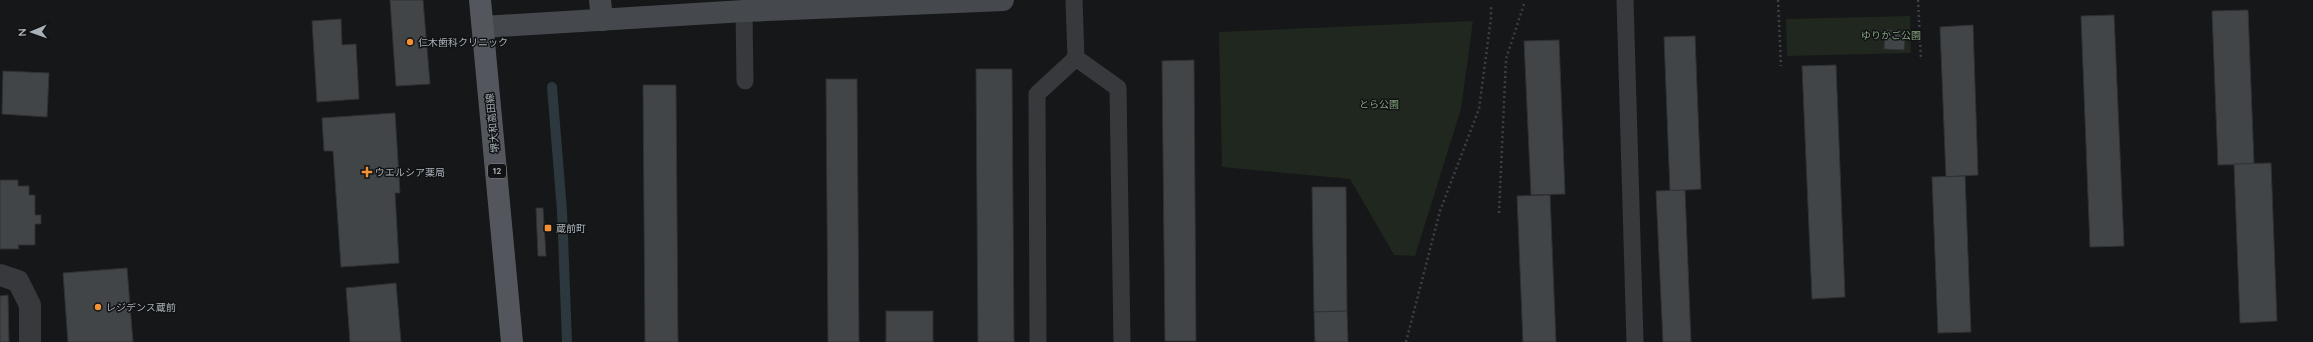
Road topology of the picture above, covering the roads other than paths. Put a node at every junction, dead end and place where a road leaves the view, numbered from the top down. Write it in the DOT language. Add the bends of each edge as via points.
graph roads {
  1 [pos="480,0"];
  2 [pos="1003,0"];
  3 [pos="1074,0"];
  4 [pos="1625,0"];
  5 [pos="882,3"];
  6 [pos="601,10"];
  7 [pos="744,11"];
  8 [pos="483,27"];
  9 [pos="1076,58"];
  10 [pos="745,80"];
  11 [pos="0,275"];
  12 [pos="30,342"];
  13 [pos="512,342"];
  14 [pos="1038,342"];
  15 [pos="1122,342"];
  16 [pos="1635,342"];
  1 -- 8 [label="main road, 堺大和高田線 / 12"];
  2 -- 5 [label="street"];
  3 -- 9 [label="lane"];
  4 -- 16 [label="lane"];
  5 -- 7 [label="street"];
  6 -- 7 [label="street"];
  6 -- 8 [label="street"];
  7 -- 10 [label="lane"];
  8 -- 13 [label="main road, 堺大和高田線 / 12"];
  9 -- 14 [label="lane" via="1038,94"];
  9 -- 15 [label="lane" via="1118,88"];
  11 -- 12 [label="street" via="18,281 30,305"];
}
